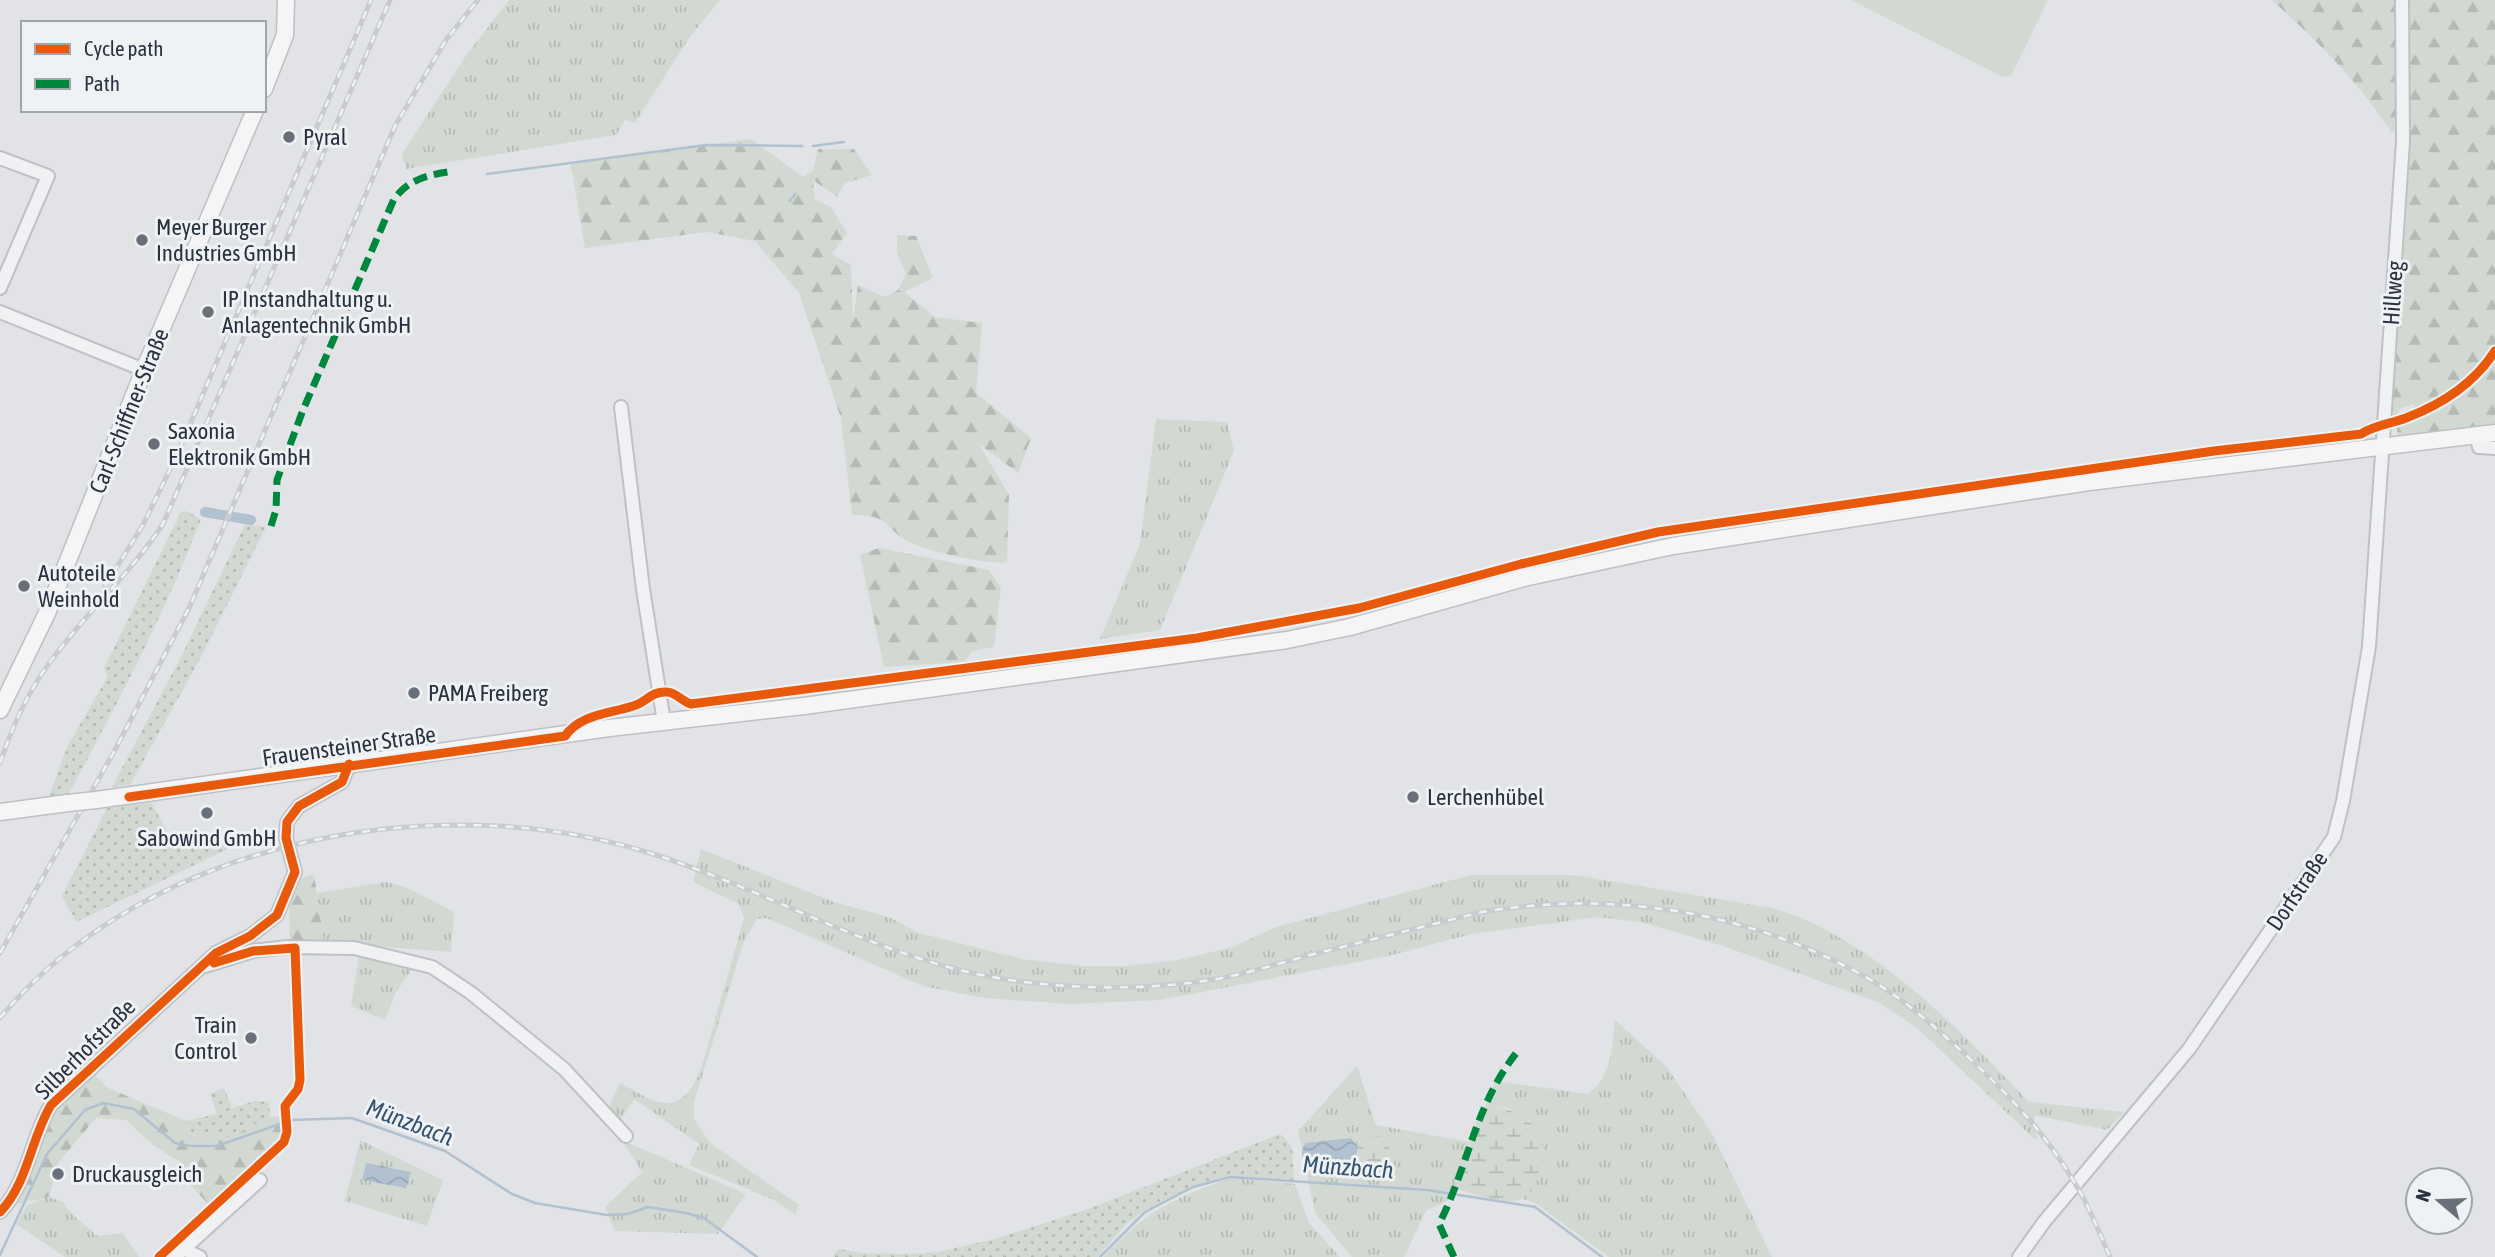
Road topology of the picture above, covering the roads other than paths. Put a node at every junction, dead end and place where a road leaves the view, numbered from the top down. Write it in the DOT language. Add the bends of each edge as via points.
graph roads {
  1 [pos="286,0"];
  2 [pos="2402,0"];
  3 [pos="266,84"];
  4 [pos="254,112"];
  5 [pos="0,158"];
  6 [pos="0,288"];
  7 [pos="0,313"];
  8 [pos="144,370"];
  9 [pos="621,407"];
  10 [pos="2495,433"];
  11 [pos="2476,435"];
  12 [pos="2382,446"];
  13 [pos="2495,448"];
  14 [pos="0,710"];
  15 [pos="664,722"];
  16 [pos="349,764"];
  17 [pos="0,811"];
  18 [pos="201,967"];
  19 [pos="626,1136"];
  20 [pos="260,1180"];
  21 [pos="0,1212"];
  22 [pos="180,1253"];
  23 [pos="200,1257"];
  24 [pos="2019,1257"];
  1 -- 3 [label="main road" via="285,35"];
  2 -- 12 [label="street, Hillweg" via="2403,141"];
  4 -- 8 [label="main road, Carl-Schiffner-Straße"];
  5 -- 6 [label="street" via="48,176"];
  7 -- 8 [label="street"];
  8 -- 14 [label="main road, Carl-Schiffner-Straße" via="47,613"];
  9 -- 15 [label="street"];
  10 -- 11 [label="main road, Frauensteiner Straße"];
  11 -- 12 [label="main road, Frauensteiner Straße"];
  11 -- 13 [label="street" via="2479,447"];
  12 -- 15 [label="main road, Frauensteiner Straße" via="2090,482 1673,546 1524,578 1287,640"];
  12 -- 24 [label="street, Dorfstraße" via="2370,647 2334,837 2189,1049"];
  15 -- 16 [label="main road, Frauensteiner Straße"];
  16 -- 17 [label="main road, Frauensteiner Straße, bridge"];
  16 -- 18 [label="street, Silberhofstraße" via="342,782 299,806 287,822 286,838 295,872 277,915"];
  18 -- 19 [label="street, Silberhofstraße" via="253,951 287,947 354,948 432,967 564,1069"];
  18 -- 21 [label="street, Silberhofstraße" via="51,1104 18,1185"];
  20 -- 22 [label="street"];
  22 -- 23 [label="street"];
}
